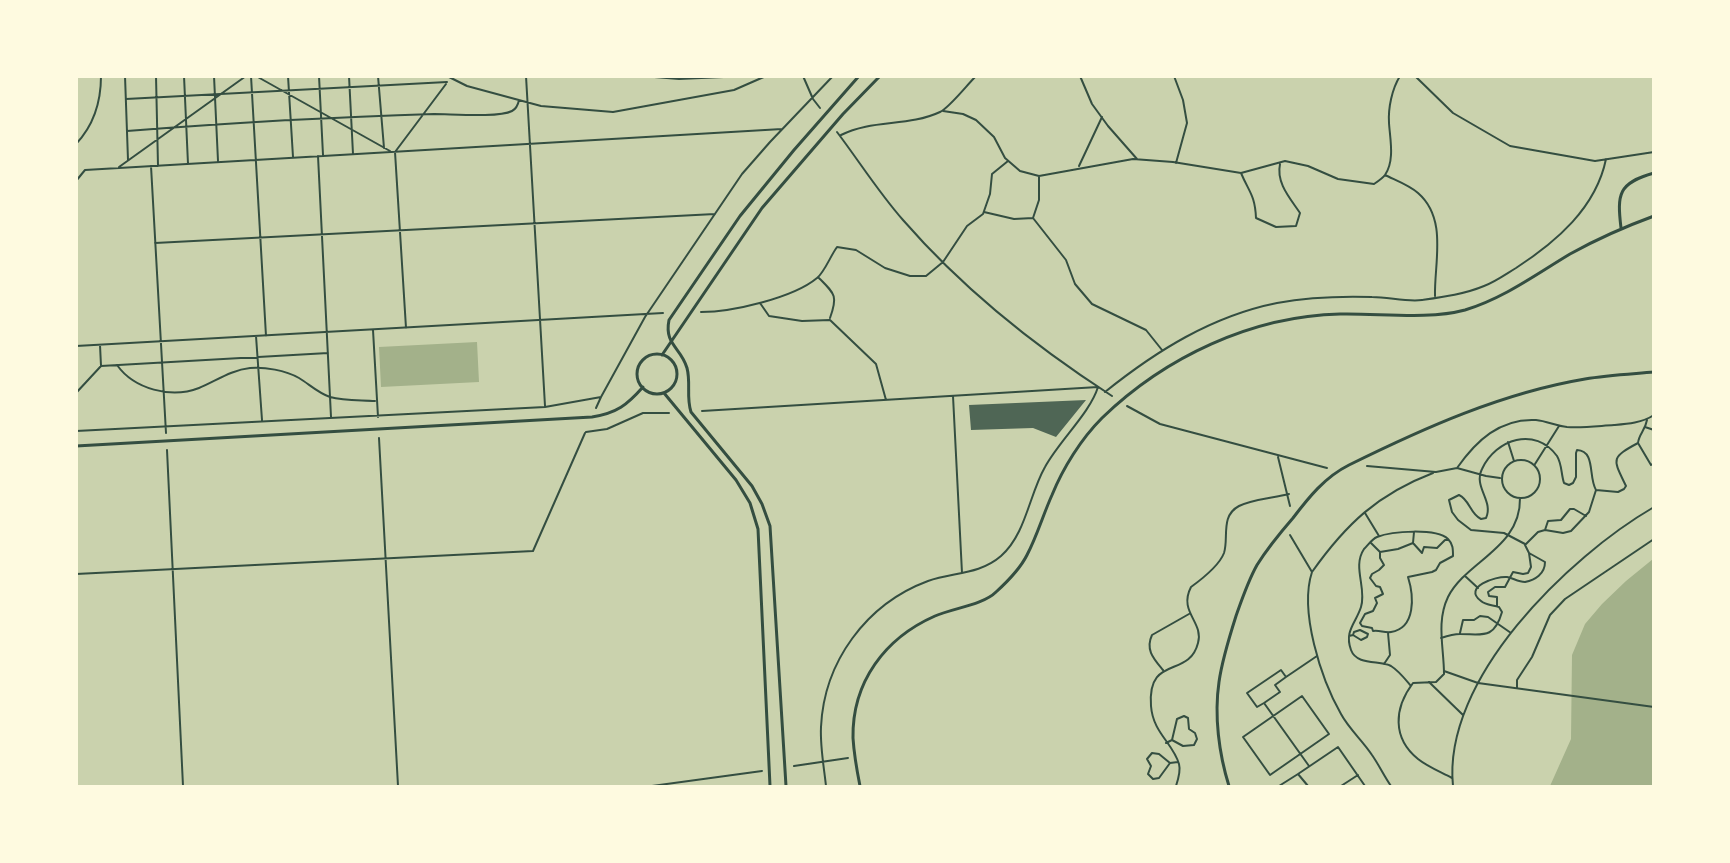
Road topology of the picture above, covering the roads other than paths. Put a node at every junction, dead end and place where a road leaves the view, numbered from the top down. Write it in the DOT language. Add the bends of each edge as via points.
graph roads {
  1 [pos="859,76"];
  2 [pos="880,76"];
  3 [pos="1653,173"];
  4 [pos="1653,216"];
  5 [pos="1621,228"];
  6 [pos="670,342"];
  7 [pos="662,355"];
  8 [pos="1653,372"];
  9 [pos="643,387"];
  10 [pos="664,393"];
  11 [pos="76,446"];
  12 [pos="770,786"];
  13 [pos="786,786"];
  14 [pos="860,786"];
  15 [pos="1228,786"];
  1 -- 6 [label="lane" via="740,216 669,320"];
  2 -- 6 [label="lane" via="762,208"];
  3 -- 5 [label="lane" via="1623,186 1618,204"];
  4 -- 5 [label="lane"];
  5 -- 14 [label="lane" via="1493,300 1462,310 1401,316 1338,314 1277,322 1248,329 1179,359 1150,378 1101,419 1076,450 1053,492 1026,557 1010,579 993,596 914,626 878,660 862,684 855,709 853,738"];
  6 -- 7 [label="lane"];
  6 -- 13 [label="lane" via="687,367 691,412 752,486 770,526"];
  7 -- 9 [label="lane" via="650,356 640,364 638,378"];
  7 -- 10 [label="lane" via="672,361 677,372 675,384"];
  8 -- 15 [label="lane" via="1585,379 1475,408 1349,465 1321,485 1257,566 1225,651 1217,712"];
  9 -- 10 [label="lane" via="651,393"];
  9 -- 11 [label="lane" via="627,405 592,417"];
  10 -- 12 [label="lane" via="736,480 750,503 758,529"];
}
